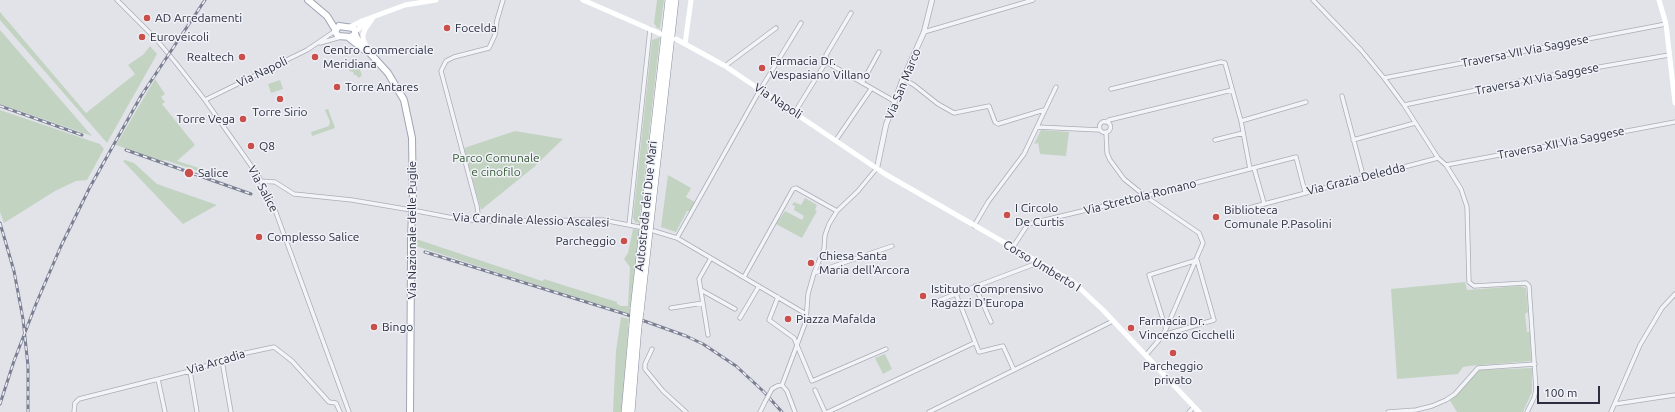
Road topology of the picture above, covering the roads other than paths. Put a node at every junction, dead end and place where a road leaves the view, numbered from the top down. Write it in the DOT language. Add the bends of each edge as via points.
graph roads {
  1 [pos="117,0"];
  2 [pos="308,0"];
  3 [pos="436,0"];
  4 [pos="503,0"];
  5 [pos="583,0"];
  6 [pos="669,0"];
  7 [pos="675,0"];
  8 [pos="691,0"];
  9 [pos="932,0"];
  10 [pos="1033,0"];
  11 [pos="1313,0"];
  12 [pos="1659,0"];
  13 [pos="851,13"];
  14 [pos="378,15"];
  15 [pos="327,16"];
  16 [pos="372,19"];
  17 [pos="801,23"];
  18 [pos="1666,24"];
  19 [pos="343,27"];
  20 [pos="350,27"];
  21 [pos="776,28"];
  22 [pos="650,29"];
  23 [pos="335,30"];
  24 [pos="924,32"];
  25 [pos="355,33"];
  26 [pos="661,34"];
  27 [pos="341,36"];
  28 [pos="348,37"];
  29 [pos="676,39"];
  30 [pos="319,43"];
  31 [pos="685,44"];
  32 [pos="369,50"];
  33 [pos="879,52"];
  34 [pos="1669,55"];
  35 [pos="375,58"];
  36 [pos="826,62"];
  37 [pos="726,66"];
  38 [pos="1384,78"];
  39 [pos="903,79"];
  40 [pos="862,83"];
  41 [pos="1056,87"];
  42 [pos="871,88"];
  43 [pos="1111,89"];
  44 [pos="760,90"];
  45 [pos="1232,90"];
  46 [pos="1342,96"];
  47 [pos="205,100"];
  48 [pos="894,101"];
  49 [pos="1306,102"];
  50 [pos="1675,104"];
  51 [pos="1404,105"];
  52 [pos="1044,110"];
  53 [pos="795,112"];
  54 [pos="1241,121"];
  55 [pos="1106,122"];
  56 [pos="1675,122"];
  57 [pos="1415,123"];
  58 [pos="1037,126"];
  59 [pos="1100,130"];
  60 [pos="1106,132"];
  61 [pos="1243,133"];
  62 [pos="836,140"];
  63 [pos="1215,140"];
  64 [pos="1353,140"];
  65 [pos="1438,158"];
  66 [pos="1446,165"];
  67 [pos="877,168"];
  68 [pos="1252,169"];
  69 [pos="1364,179"];
  70 [pos="260,180"];
  71 [pos="1305,192"];
  72 [pos="1145,196"];
  73 [pos="1264,203"];
  74 [pos="1249,208"];
  75 [pos="837,210"];
  76 [pos="479,221"];
  77 [pos="629,225"];
  78 [pos="974,226"];
  79 [pos="639,227"];
  80 [pos="654,231"];
  81 [pos="677,238"];
  82 [pos="892,246"];
  83 [pos="1013,247"];
  84 [pos="711,258"];
  85 [pos="1196,260"];
  86 [pos="1040,262"];
  87 [pos="814,274"];
  88 [pos="744,277"];
  89 [pos="759,286"];
  90 [pos="975,286"];
  91 [pos="701,290"];
  92 [pos="956,294"];
  93 [pos="1675,294"];
  94 [pos="778,297"];
  95 [pos="940,300"];
  96 [pos="703,303"];
  97 [pos="671,308"];
  98 [pos="735,309"];
  99 [pos="637,310"];
  100 [pos="806,314"];
  101 [pos="740,318"];
  102 [pos="1113,321"];
  103 [pos="991,322"];
  104 [pos="636,325"];
  105 [pos="1166,329"];
  106 [pos="708,335"];
  107 [pos="1162,335"];
  108 [pos="974,342"];
  109 [pos="798,345"];
  110 [pos="652,349"];
  111 [pos="886,349"];
  112 [pos="1146,355"];
  113 [pos="222,361"];
  114 [pos="1535,364"];
  115 [pos="1014,370"];
  116 [pos="190,371"];
  117 [pos="158,379"];
  118 [pos="782,385"];
  119 [pos="815,390"];
  120 [pos="1675,395"];
  121 [pos="1614,404"];
  122 [pos="1194,407"];
  123 [pos="74,412"];
  124 [pos="165,412"];
  125 [pos="197,412"];
  126 [pos="231,412"];
  127 [pos="340,412"];
  128 [pos="349,412"];
  129 [pos="410,412"];
  130 [pos="625,412"];
  131 [pos="631,412"];
  132 [pos="686,412"];
  133 [pos="760,412"];
  134 [pos="795,412"];
  135 [pos="827,412"];
  136 [pos="929,412"];
  137 [pos="1189,412"];
  138 [pos="1199,412"];
  139 [pos="1388,412"];
  140 [pos="1527,412"];
  141 [pos="1611,412"];
  1 -- 47 [label="street, Via Salice" via="156,39"];
  2 -- 15 [label="main road"];
  3 -- 14 [label="main road" via="405,5"];
  4 -- 76 [label="street" via="495,35 489,48 454,57 446,61 442,71"];
  5 -- 22 [label="main road"];
  6 -- 99 [label="highway, Autostrada dei Due Mari"];
  7 -- 99 [label="highway, Autostrada dei Due Mari"];
  8 -- 31 [label="main road"];
  9 -- 24 [label="street, Via San Marco"];
  10 -- 24 [label="street"];
  11 -- 38 [label="street"];
  12 -- 18 [label="main road"];
  13 -- 36 [label="street" via="826,55"];
  14 -- 16 [label="main road"];
  14 -- 20 [label="main road"];
  15 -- 19 [label="main road"];
  15 -- 23 [label="main road"];
  16 -- 25 [label="main road"];
  16 -- 32 [label="main road" via="363,35 364,43"];
  17 -- 44 [label="street"];
  18 -- 34 [label="main road"];
  18 -- 38 [label="street, Traversa VII Via Saggese"];
  19 -- 20 [label="main road"];
  19 -- 23 [label="main road"];
  20 -- 25 [label="main road, Via Nazionale delle Puglie"];
  21 -- 37 [label="street"];
  22 -- 26 [label="main road"];
  22 -- 77 [label="street"];
  23 -- 27 [label="main road" via="336,35"];
  23 -- 30 [label="street, Via Napoli"];
  24 -- 39 [label="street, Via San Marco"];
  25 -- 28 [label="main road"];
  25 -- 32 [label="main road, Via Nazionale delle Puglie" via="358,40"];
  27 -- 28 [label="main road"];
  27 -- 30 [label="street, Via Napoli"];
  28 -- 35 [label="main road, Via Nazionale delle Puglie"];
  29 -- 31 [label="main road, Via Napoli"];
  30 -- 47 [label="street, Via Napoli"];
  31 -- 37 [label="main road, Via Napoli"];
  32 -- 35 [label="main road, Via Nazionale delle Puglie"];
  33 -- 40 [label="street"];
  34 -- 50 [label="main road"];
  34 -- 51 [label="street, Traversa XI Via Saggese" via="1530,79"];
  35 -- 129 [label="main road, Via Nazionale delle Puglie, bridge" via="383,66 404,100 412,138"];
  36 -- 40 [label="street"];
  36 -- 53 [label="street"];
  37 -- 44 [label="main road, Via Napoli"];
  38 -- 51 [label="street"];
  39 -- 48 [label="street, Via San Marco"];
  39 -- 52 [label="street" via="954,113 989,106 998,124"];
  40 -- 42 [label="street"];
  41 -- 52 [label="street"];
  42 -- 48 [label="street"];
  42 -- 62 [label="street"];
  43 -- 45 [label="street" via="1221,62 1225,63"];
  44 -- 53 [label="main road, Via Napoli"];
  44 -- 81 [label="street"];
  45 -- 54 [label="street"];
  45 -- 55 [label="street"];
  46 -- 64 [label="street"];
  47 -- 70 [label="street, Via Salice"];
  48 -- 67 [label="street, Via San Marco"];
  49 -- 54 [label="street"];
  51 -- 57 [label="street"];
  52 -- 58 [label="street"];
  53 -- 62 [label="main road, Via Napoli"];
  54 -- 61 [label="street"];
  55 -- 59 [label="street" via="1100,124"];
  55 -- 60 [label="street" via="1110,127"];
  56 -- 66 [label="street, Traversa XII Via Saggese"];
  57 -- 64 [label="street"];
  57 -- 65 [label="street"];
  58 -- 59 [label="street"];
  58 -- 78 [label="street" via="1024,154 988,202"];
  59 -- 60 [label="street"];
  60 -- 72 [label="street" via="1110,160 1124,179"];
  61 -- 63 [label="street"];
  61 -- 68 [label="street"];
  62 -- 67 [label="main road, Via Napoli"];
  64 -- 69 [label="street"];
  65 -- 66 [label="street"];
  65 -- 69 [label="street, Via Grazia Deledda"];
  66 -- 114 [label="street" via="1461,189 1467,207 1469,282 1474,286 1528,283"];
  67 -- 75 [label="street" via="858,191"];
  67 -- 78 [label="main road, Corso Umberto I"];
  68 -- 71 [label="street, Via Strettola Romano" via="1296,157"];
  68 -- 72 [label="street, Via Strettola Romano"];
  68 -- 73 [label="street"];
  69 -- 71 [label="street, Via Grazia Deledda"];
  70 -- 76 [label="street, Via Cardinale Alessio Ascalesi" via="275,182 294,194 352,200"];
  70 -- 128 [label="street, Via Salice" via="275,210"];
  71 -- 73 [label="street, Via Grazia Deledda"];
  72 -- 83 [label="street, Via Strettola Romano" via="1028,224"];
  72 -- 85 [label="street" via="1199,233 1203,243"];
  73 -- 74 [label="street, Via Grazia Deledda"];
  75 -- 87 [label="street" via="825,235 824,250"];
  75 -- 88 [label="street" via="794,188"];
  76 -- 77 [label="street, Via Cardinale Alessio Ascalesi" via="603,220"];
  77 -- 79 [label="street, Via Cardinale Alessio Ascalesi"];
  78 -- 83 [label="main road, Corso Umberto I"];
  80 -- 81 [label="street"];
  81 -- 84 [label="street"];
  82 -- 87 [label="street"];
  83 -- 86 [label="main road, Corso Umberto I"];
  84 -- 88 [label="street"];
  84 -- 91 [label="street" via="699,279"];
  85 -- 105 [label="street"];
  85 -- 105 [label="street" via="1149,275"];
  85 -- 107 [label="street" via="1214,320"];
  86 -- 90 [label="street"];
  86 -- 102 [label="main road, Corso Umberto I" via="1073,282"];
  87 -- 100 [label="street"];
  88 -- 89 [label="street"];
  89 -- 94 [label="street"];
  89 -- 101 [label="street"];
  90 -- 92 [label="street"];
  90 -- 103 [label="street"];
  91 -- 96 [label="street"];
  91 -- 98 [label="street"];
  92 -- 95 [label="street"];
  92 -- 108 [label="street"];
  93 -- 121 [label="street" via="1662,308 1640,345"];
  94 -- 100 [label="street"];
  94 -- 109 [label="street" via="769,320 791,335"];
  96 -- 97 [label="street"];
  96 -- 106 [label="street"];
  99 -- 104 [label="highway, Autostrada dei Due Mari, bridge"];
  100 -- 109 [label="street"];
  102 -- 112 [label="main road, Corso Umberto I"];
  102 -- 115 [label="street"];
  104 -- 130 [label="highway, Autostrada dei Due Mari"];
  104 -- 131 [label="highway, Autostrada dei Due Mari"];
  105 -- 107 [label="street"];
  107 -- 112 [label="street"];
  108 -- 115 [label="street" via="979,352 1003,346"];
  108 -- 135 [label="street"];
  109 -- 111 [label="street" via="812,381"];
  109 -- 118 [label="street"];
  110 -- 132 [label="street" via="645,369 663,391"];
  112 -- 122 [label="main road, Corso Umberto I"];
  113 -- 116 [label="street, Via Arcadia"];
  113 -- 126 [label="street"];
  113 -- 127 [label="street, Via Arcadia" via="274,346 292,361 329,402 336,403"];
  114 -- 139 [label="street" via="1478,368 1455,394 1432,406"];
  114 -- 140 [label="street" via="1536,395"];
  115 -- 136 [label="street"];
  116 -- 117 [label="street, Via Arcadia"];
  116 -- 125 [label="street"];
  117 -- 123 [label="street, Via Arcadia" via="79,399 75,403"];
  117 -- 124 [label="street"];
  118 -- 133 [label="street, bridge" via="772,389"];
  118 -- 134 [label="street"];
  119 -- 135 [label="street"];
  120 -- 121 [label="street"];
  121 -- 141 [label="street"];
  122 -- 137 [label="street"];
  122 -- 138 [label="main road, Corso Umberto I"];
}
